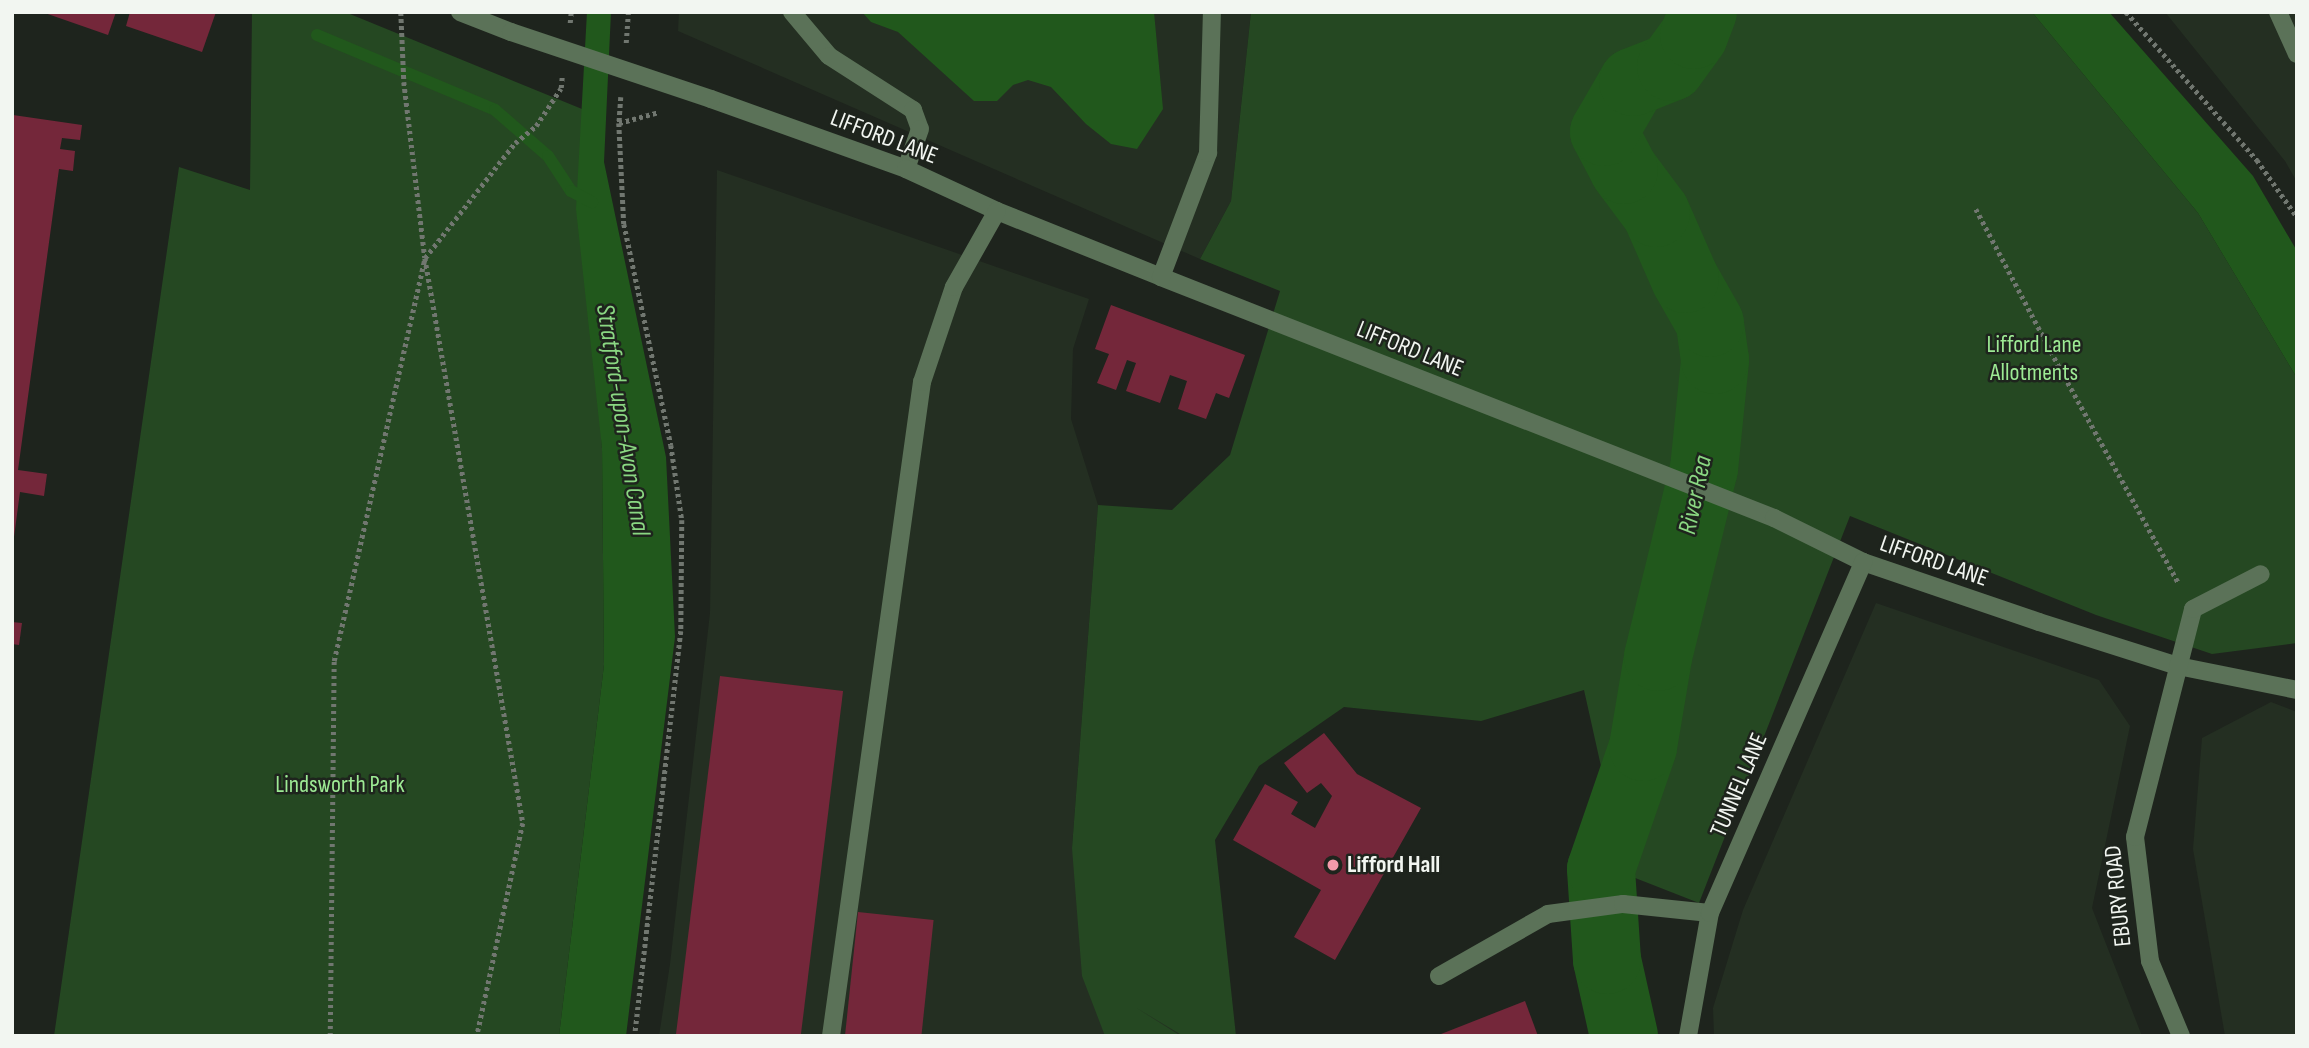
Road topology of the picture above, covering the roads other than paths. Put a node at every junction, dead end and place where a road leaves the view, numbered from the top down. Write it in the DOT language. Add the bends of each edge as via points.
graph roads {
  1 [pos="460,12"];
  2 [pos="792,12"];
  3 [pos="1212,12"];
  4 [pos="2278,12"];
  5 [pos="2297,54"];
  6 [pos="906,169"];
  7 [pos="997,211"];
  8 [pos="1161,277"];
  9 [pos="1863,562"];
  10 [pos="2261,575"];
  11 [pos="2178,666"];
  12 [pos="2297,691"];
  13 [pos="1710,913"];
  14 [pos="1440,976"];
  15 [pos="831,1036"];
  16 [pos="1688,1036"];
  17 [pos="2180,1036"];
  1 -- 6 [label="street, LIFFORD LANE, bridge"];
  2 -- 6 [label="street" via="829,56 912,110 920,129"];
  3 -- 8 [label="street" via="1208,153"];
  4 -- 5 [label="street"];
  6 -- 7 [label="street, LIFFORD LANE"];
  7 -- 8 [label="street, LIFFORD LANE"];
  7 -- 15 [label="street" via="954,287 922,382"];
  8 -- 9 [label="street, LIFFORD LANE" via="1774,518"];
  9 -- 11 [label="street, LIFFORD LANE"];
  9 -- 13 [label="street, TUNNEL LANE"];
  10 -- 11 [label="street, EBURY ROAD" via="2193,609"];
  11 -- 12 [label="street, LIFFORD LANE"];
  11 -- 17 [label="street, EBURY ROAD" via="2135,837 2150,961"];
  13 -- 14 [label="street" via="1623,904 1549,914"];
  13 -- 16 [label="street, TUNNEL LANE"];
}
